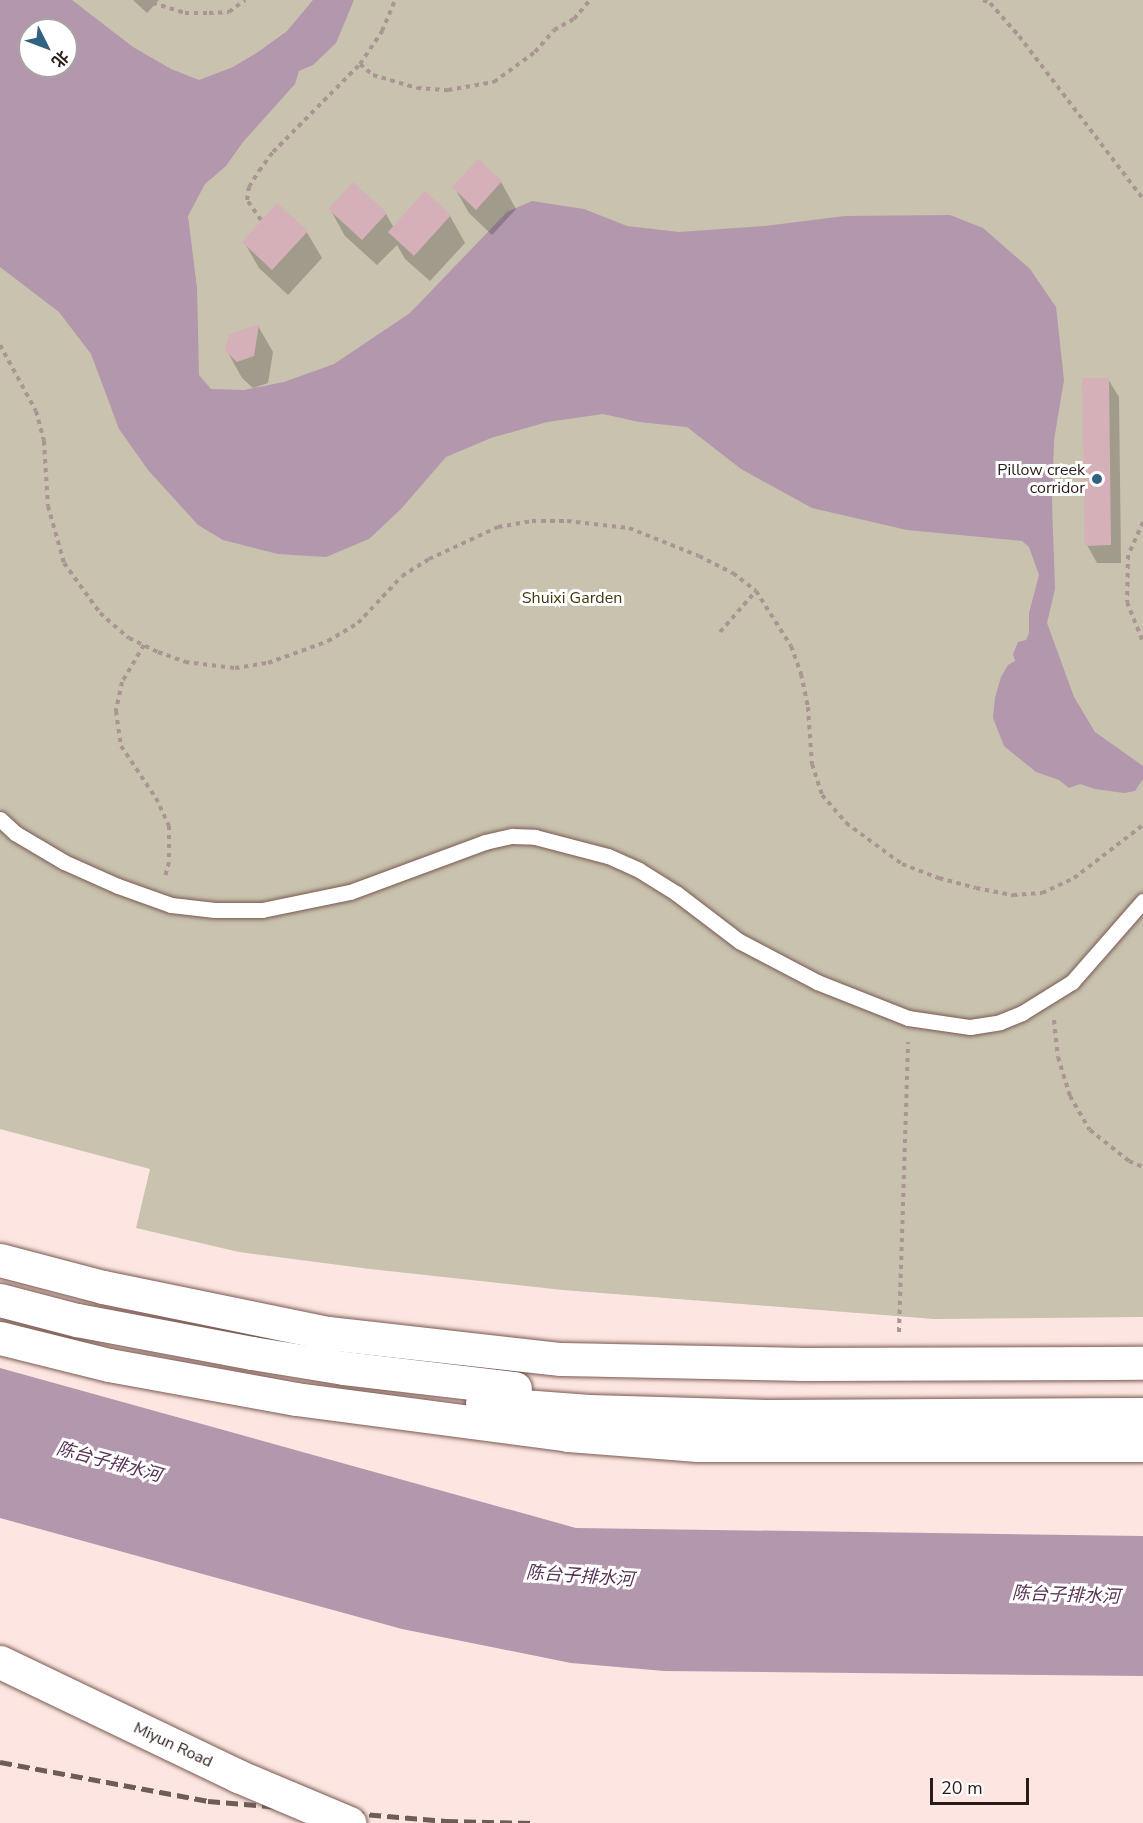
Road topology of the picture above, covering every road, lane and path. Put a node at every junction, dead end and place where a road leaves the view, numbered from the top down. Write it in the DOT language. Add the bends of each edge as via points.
graph roads {
  1 [pos="144,0"];
  2 [pos="245,0"];
  3 [pos="395,0"];
  4 [pos="590,0"];
  5 [pos="987,1"];
  6 [pos="360,64"];
  7 [pos="1143,200"];
  8 [pos="261,220"];
  9 [pos="0,345"];
  10 [pos="1143,522"];
  11 [pos="756,591"];
  12 [pos="720,632"];
  13 [pos="1143,642"];
  14 [pos="144,645"];
  15 [pos="0,819"];
  16 [pos="1143,825"];
  17 [pos="160,901"];
  18 [pos="1143,902"];
  19 [pos="1051,996"];
  20 [pos="908,1018"];
  21 [pos="1143,1167"];
  22 [pos="0,1260"];
  23 [pos="0,1300"];
  24 [pos="0,1316"];
  25 [pos="899,1333"];
  26 [pos="0,1338"];
  27 [pos="1143,1363"];
  28 [pos="1143,1398"];
  29 [pos="1143,1414"];
  30 [pos="1143,1445"];
  31 [pos="0,1662"];
  32 [pos="349,1823"];
  1 -- 2 [label="path" via="185,13 209,13 229,12"];
  3 -- 6 [label="path" via="382,31"];
  4 -- 6 [label="path" via="574,19 554,30 535,52 494,82 448,90 417,88 373,75"];
  5 -- 7 [label="path" via="1026,45"];
  6 -- 8 [label="path" via="259,171 249,187 247,200"];
  9 -- 14 [label="path" via="36,411 44,441 48,506 64,563 100,613 129,638"];
  10 -- 13 [label="path" via="1128,555 1127,602"];
  11 -- 12 [label="path"];
  11 -- 14 [label="path" via="733,573 699,556 629,528 532,521 498,527 429,559 402,576 358,623 328,641 268,663 235,668 185,662"];
  11 -- 16 [label="path" via="786,636 798,664 808,707 812,764 822,795 846,823 902,864 976,888 1013,895 1042,892 1074,878"];
  14 -- 17 [label="path" via="122,681 116,711 121,746 156,798 169,826 169,862"];
  15 -- 17 [label="lane" via="15,833 64,862"];
  17 -- 20 [label="lane" via="215,910 262,910 350,892 485,842 512,836 536,837 599,853 639,870 676,892 739,941 776,962"];
  18 -- 19 [label="lane" via="1072,982"];
  19 -- 20 [label="lane" via="1000,1022 970,1027"];
  19 -- 21 [label="path" via="1058,1057 1070,1096 1090,1130 1129,1161"];
  20 -- 25 [label="path"];
  22 -- 27 [label="main road" via="103,1287 328,1333 561,1359 804,1364"];
  23 -- 28 [label="main road" via="77,1320 263,1355 530,1389 731,1399"];
  24 -- 29 [label="main road" via="92,1340 265,1374 499,1405 766,1416"];
  26 -- 30 [label="main road" via="109,1365 296,1399 568,1435 698,1445"];
  31 -- 32 [label="main road, Miyun Road, bridge" via="238,1776"];
}
